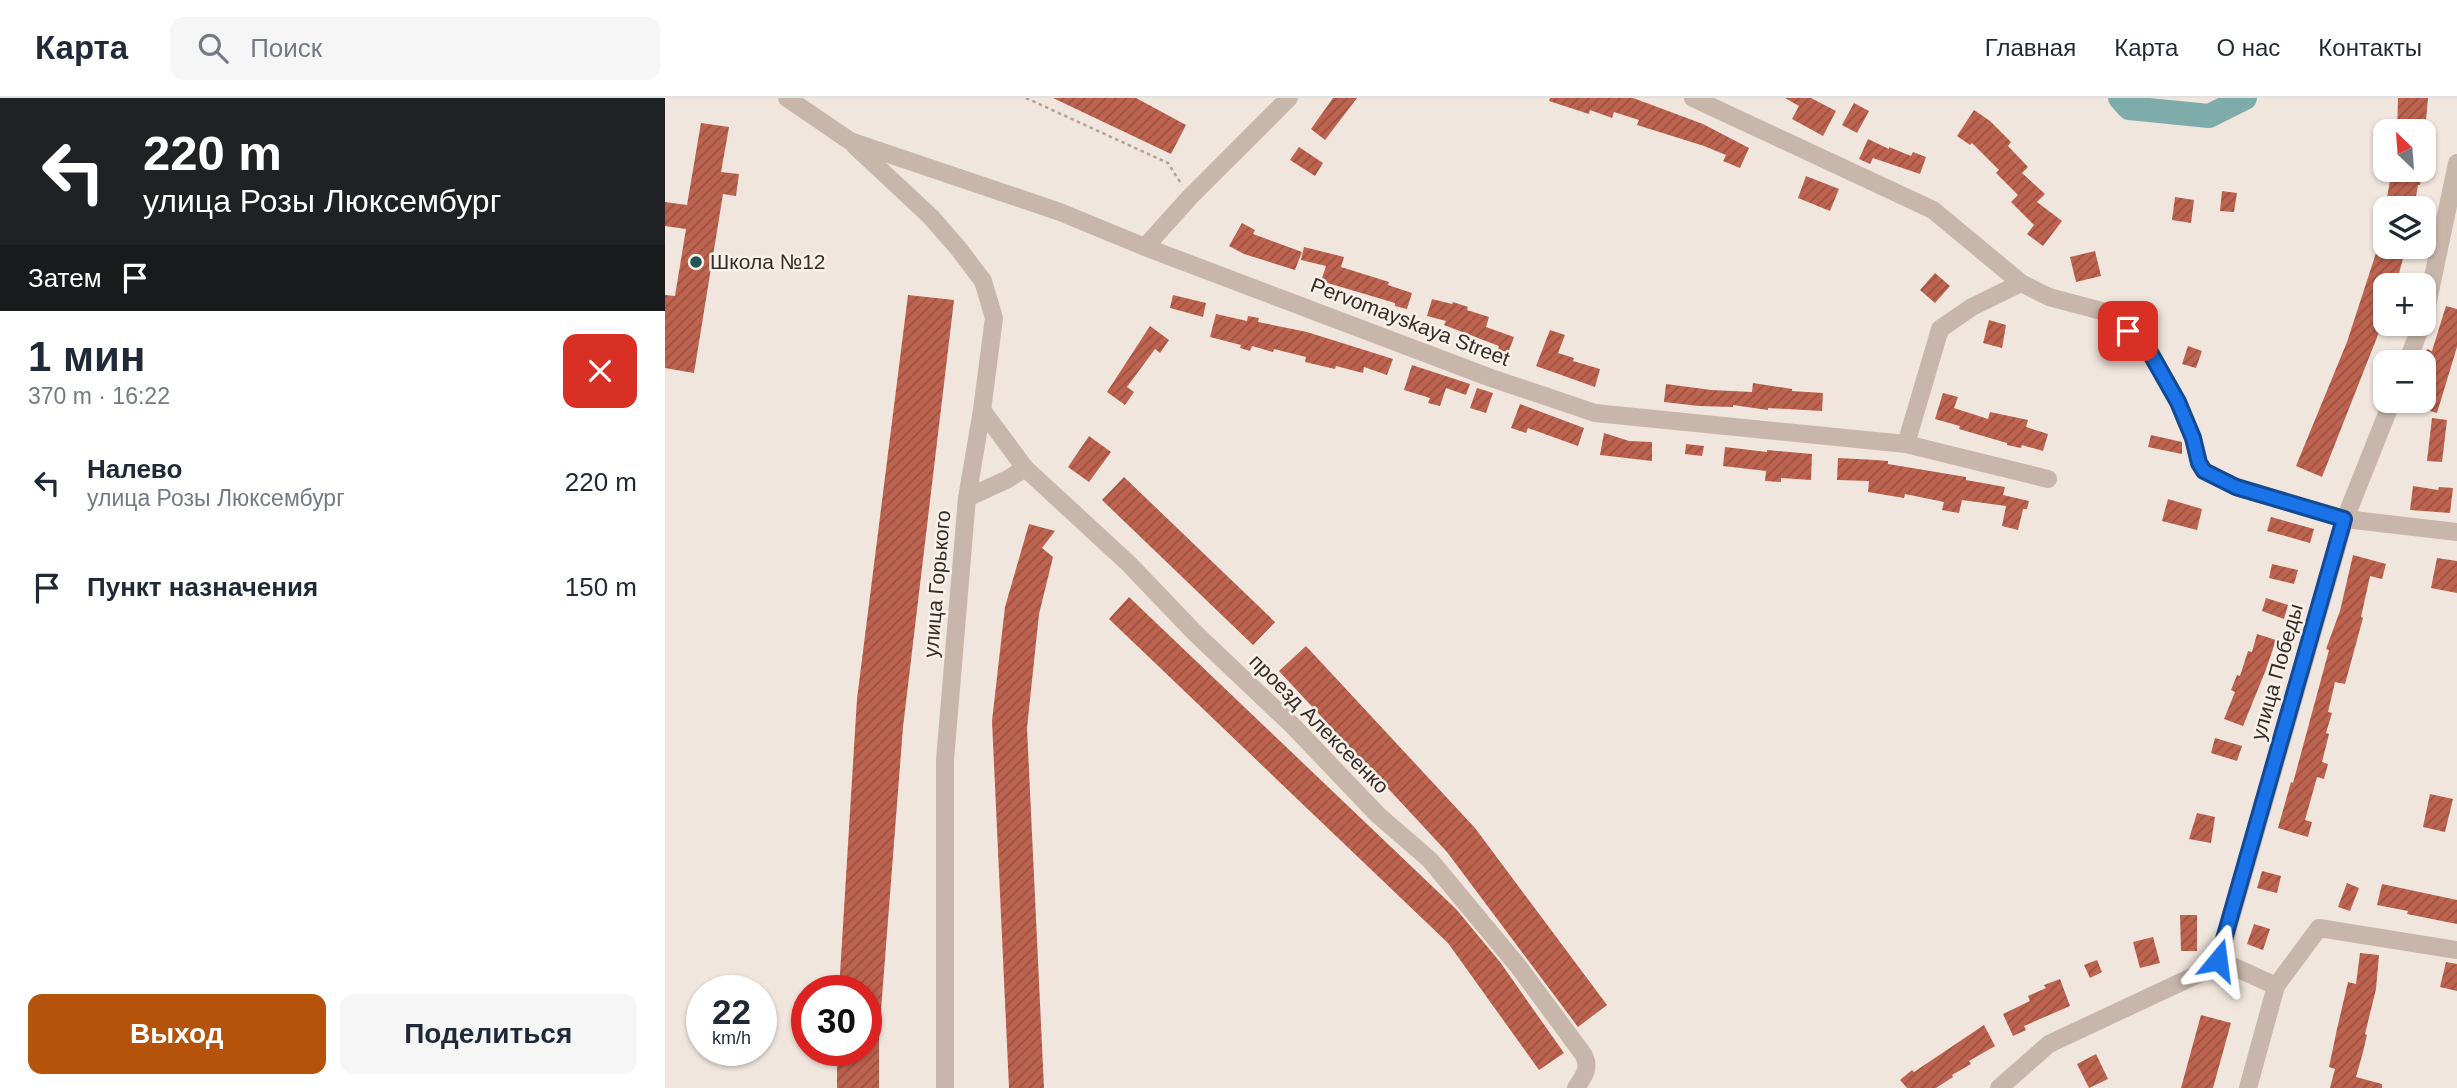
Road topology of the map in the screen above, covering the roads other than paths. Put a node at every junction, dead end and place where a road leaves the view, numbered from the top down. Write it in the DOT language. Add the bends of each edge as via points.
graph roads {
  1 [pos="787,98"];
  2 [pos="1289,98"];
  3 [pos="1693,98"];
  4 [pos="850,141"];
  5 [pos="2457,163"];
  6 [pos="1145,247"];
  7 [pos="2433,273"];
  8 [pos="2021,283"];
  9 [pos="982,410"];
  10 [pos="2387,413"];
  11 [pos="1906,444"];
  12 [pos="1025,468"];
  13 [pos="2048,478"];
  14 [pos="967,498"];
  15 [pos="2344,519"];
  16 [pos="2457,532"];
  17 [pos="2457,950"];
  18 [pos="2213,964"];
  19 [pos="2276,986"];
  20 [pos="945,1088"];
  21 [pos="1576,1088"];
  22 [pos="1999,1088"];
  23 [pos="2248,1088"];
  1 -- 4 [label="street, Pervomayskaya Street"];
  2 -- 6 [label="street"];
  3 -- 8 [label="street" via="1933,210"];
  4 -- 6 [label="street, Pervomayskaya Street" via="1060,212"];
  4 -- 9 [label="street, улица Горького" via="931,217 983,281 993,318"];
  5 -- 7 [label="street"];
  6 -- 11 [label="street, Pervomayskaya Street" via="1595,413"];
  8 -- 11 [label="street" via="1940,328"];
  8 -- 15 [label="street" via="2049,297 2109,313 2148,349 2178,402 2204,471 2236,487"];
  9 -- 12 [label="street, проезд Алексеенко"];
  9 -- 14 [label="street, улица Горького"];
  10 -- 15 [label="street, улица Победы"];
  11 -- 13 [label="street, Pervomayskaya Street"];
  12 -- 14 [label="street"];
  12 -- 21 [label="street, проезд Алексеенко" via="1129,564 1378,815 1430,859 1583,1054 1587,1069"];
  14 -- 20 [label="street, улица Горького" via="945,760"];
  15 -- 16 [label="street"];
  15 -- 18 [label="street, улица Победы"];
  17 -- 19 [label="street" via="2319,928"];
  18 -- 19 [label="street"];
  18 -- 22 [label="street" via="2049,1044"];
  19 -- 23 [label="street"];
}
